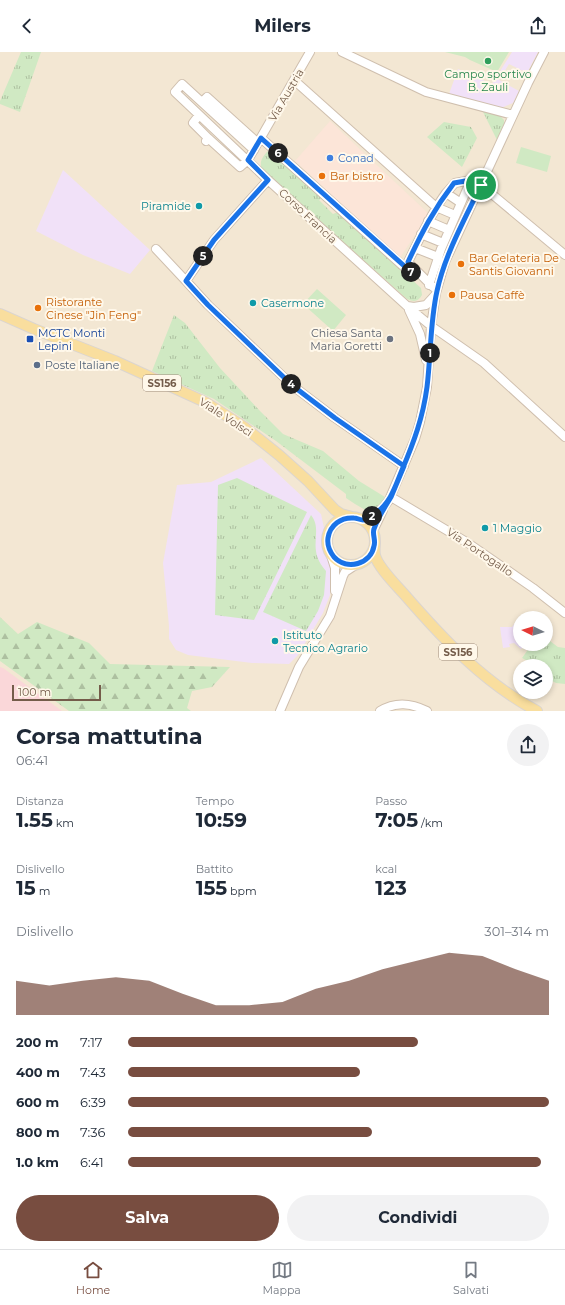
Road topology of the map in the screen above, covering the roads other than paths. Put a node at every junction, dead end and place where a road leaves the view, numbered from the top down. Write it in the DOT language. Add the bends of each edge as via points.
graph roads {
  1 [pos="310,52"];
  2 [pos="342,52"];
  3 [pos="544,52"];
  4 [pos="294,81"];
  5 [pos="199,115"];
  6 [pos="513,115"];
  7 [pos="258,144"];
  8 [pos="248,160"];
  9 [pos="268,180"];
  10 [pos="471,180"];
  11 [pos="481,185"];
  12 [pos="446,194"];
  13 [pos="462,203"];
  14 [pos="436,207"];
  15 [pos="455,215"];
  16 [pos="428,221"];
  17 [pos="449,230"];
  18 [pos="422,234"];
  19 [pos="443,243"];
  20 [pos="415,248"];
  21 [pos="156,249"];
  22 [pos="565,255"];
  23 [pos="438,257"];
  24 [pos="415,270"];
  25 [pos="186,281"];
  26 [pos="429,285"];
  27 [pos="436,292"];
  28 [pos="407,306"];
  29 [pos="0,314"];
  30 [pos="431,326"];
  31 [pos="428,371"];
  32 [pos="565,437"];
  33 [pos="404,466"];
  34 [pos="391,497"];
  35 [pos="326,502"];
  36 [pos="384,506"];
  37 [pos="352,517"];
  38 [pos="362,520"];
  39 [pos="332,527"];
  40 [pos="373,531"];
  41 [pos="375,542"];
  42 [pos="330,552"];
  43 [pos="360,563"];
  44 [pos="391,580"];
  45 [pos="335,598"];
  46 [pos="565,613"];
  47 [pos="284,701"];
  48 [pos="280,711"];
  49 [pos="284,711"];
  50 [pos="380,711"];
  51 [pos="427,711"];
  52 [pos="537,711"];
  1 -- 4 [label="street, Via Austria"];
  2 -- 6 [label="street" via="426,92"];
  3 -- 6 [label="street"];
  4 -- 7 [label="street, Via Austria"];
  4 -- 14 [label="street"];
  5 -- 7 [label="street, Corso Francia" via="175,92 182,84"];
  5 -- 8 [label="street, Corso Francia"];
  5 -- 8 [label="street" via="193,123 207,139 240,166"];
  6 -- 11 [label="street"];
  7 -- 8 [label="street, Via Austria"];
  7 -- 24 [label="street" via="411,272"];
  8 -- 9 [label="street, Corso Francia"];
  9 -- 25 [label="street" via="214,240"];
  9 -- 28 [label="street, Corso Francia"];
  10 -- 11 [label="street"];
  10 -- 12 [label="street" via="454,183"];
  10 -- 13 [label="street"];
  11 -- 22 [label="street"];
  11 -- 27 [label="street" via="445,262"];
  12 -- 13 [label="street"];
  12 -- 14 [label="street"];
  13 -- 15 [label="street"];
  14 -- 15 [label="street"];
  14 -- 16 [label="street"];
  15 -- 17 [label="street"];
  16 -- 17 [label="street"];
  16 -- 18 [label="street"];
  17 -- 19 [label="street"];
  18 -- 19 [label="street"];
  18 -- 20 [label="street"];
  19 -- 23 [label="street"];
  20 -- 23 [label="street"];
  20 -- 24 [label="street" via="408,262"];
  21 -- 25 [label="street"];
  23 -- 26 [label="street"];
  24 -- 26 [label="street"];
  25 -- 33 [label="street" via="293,386"];
  26 -- 27 [label="street"];
  27 -- 28 [label="street" via="426,305"];
  27 -- 30 [label="street"];
  28 -- 30 [label="street, Corso Francia"];
  28 -- 31 [label="street" via="420,334"];
  29 -- 35 [label="main road, Viale Volsci / SS156" via="115,361 205,402 244,427 279,455 308,481"];
  30 -- 31 [label="street"];
  30 -- 32 [label="street" via="484,363"];
  31 -- 33 [label="street" via="420,422"];
  33 -- 34 [label="street"];
  34 -- 36 [label="street"];
  34 -- 46 [label="street, Via Portogallo" via="468,542"];
  35 -- 37 [label="main road, SS156" via="341,514"];
  35 -- 39 [label="main road, SS156"];
  36 -- 38 [label="street" via="369,518"];
  36 -- 40 [label="street"];
  37 -- 38 [label="main road, SS156"];
  37 -- 39 [label="main road" via="341,520"];
  38 -- 40 [label="main road, SS156"];
  39 -- 42 [label="main road, SS156" via="328,539"];
  40 -- 41 [label="main road, SS156"];
  41 -- 43 [label="main road" via="372,553"];
  41 -- 44 [label="main road, SS156" via="375,555"];
  42 -- 43 [label="main road, SS156" via="341,563"];
  42 -- 45 [label="street" via="335,568"];
  43 -- 44 [label="main road, SS156" via="373,564"];
  43 -- 45 [label="street" via="345,572"];
  44 -- 52 [label="main road, SS156" via="438,633 481,673"];
  45 -- 47 [label="street" via="330,616 299,668"];
  47 -- 48 [label="street"];
  47 -- 49 [label="street"];
  50 -- 51 [label="street" via="398,704"];
}
